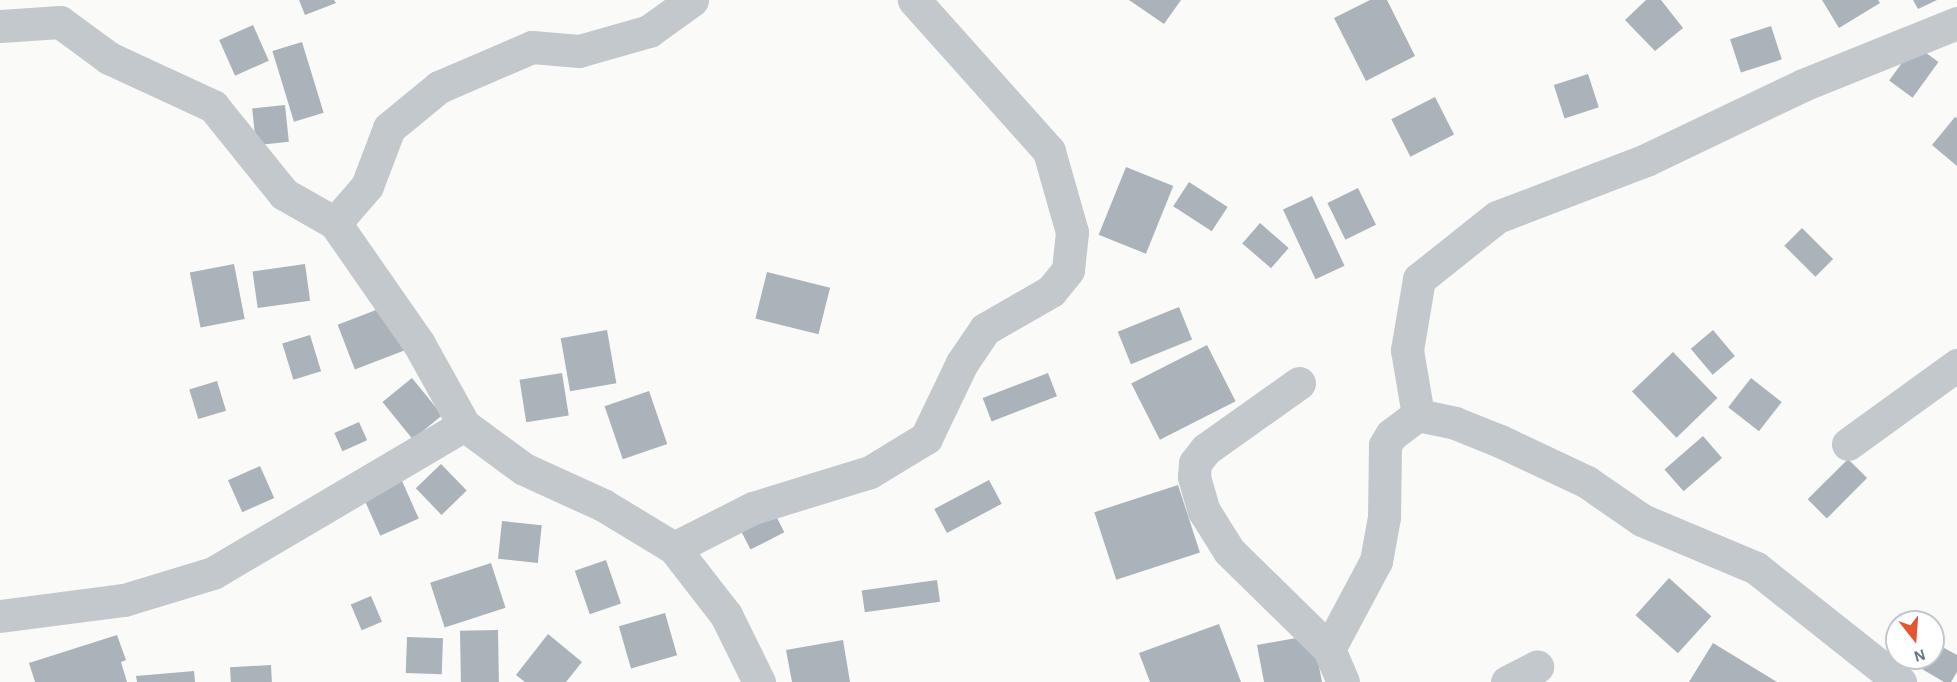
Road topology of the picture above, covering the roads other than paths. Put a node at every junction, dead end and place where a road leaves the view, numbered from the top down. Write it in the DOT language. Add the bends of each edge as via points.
graph roads {
  1 [pos="692,0"];
  2 [pos="914,0"];
  3 [pos="1957,23"];
  4 [pos="0,26"];
  5 [pos="335,223"];
  6 [pos="1957,365"];
  7 [pos="1299,383"];
  8 [pos="1418,415"];
  9 [pos="464,425"];
  10 [pos="1848,444"];
  11 [pos="674,548"];
  12 [pos="0,616"];
  13 [pos="1329,649"];
  14 [pos="1538,667"];
  15 [pos="759,682"];
  16 [pos="1343,682"];
  17 [pos="1507,682"];
  18 [pos="1900,682"];
  1 -- 5 [label="street" via="649,31 579,51 531,47 439,87 388,128 367,186"];
  2 -- 11 [label="street" via="1049,151 1072,232 1068,270 1052,291 985,329 962,363 926,438 870,472 753,508"];
  3 -- 8 [label="street" via="1803,85 1646,160 1497,217 1419,279 1407,350"];
  4 -- 5 [label="street" via="60,22 110,58 213,106 284,194"];
  5 -- 9 [label="street" via="419,344"];
  6 -- 10 [label="street"];
  7 -- 13 [label="street" via="1206,449 1196,463 1194,477 1204,511 1229,551"];
  8 -- 13 [label="street" via="1384,445 1384,517 1376,561"];
  8 -- 18 [label="street" via="1500,441 1587,482 1642,520 1756,568"];
  9 -- 11 [label="street" via="524,469 603,505"];
  9 -- 12 [label="street" via="213,573 124,600"];
  11 -- 15 [label="street" via="726,615"];
  13 -- 16 [label="street"];
  14 -- 17 [label="street"];
}
